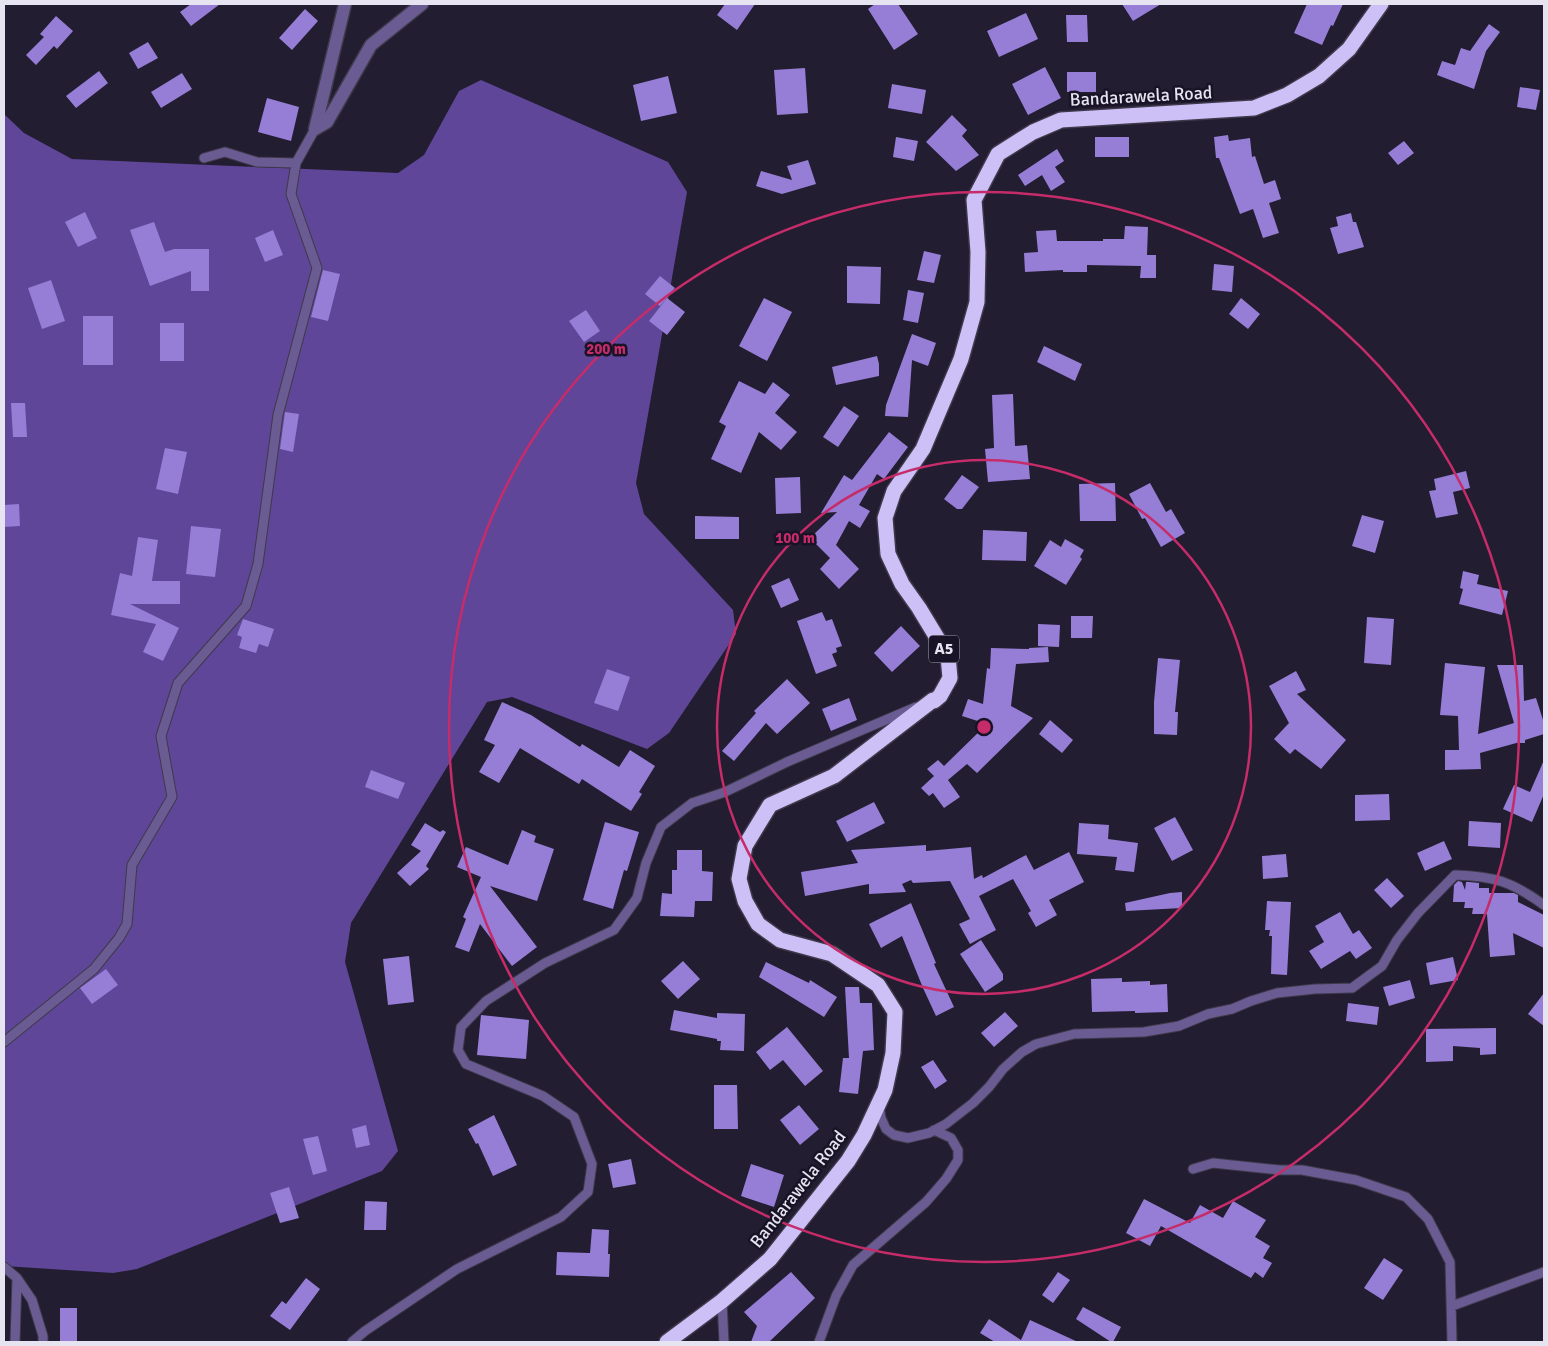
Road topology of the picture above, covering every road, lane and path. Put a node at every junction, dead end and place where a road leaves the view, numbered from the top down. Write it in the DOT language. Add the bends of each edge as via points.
graph roads {
  1 [pos="345,4"];
  2 [pos="422,4"];
  3 [pos="1381,4"];
  4 [pos="315,129"];
  5 [pos="204,158"];
  6 [pos="296,163"];
  7 [pos="932,700"];
  8 [pos="1544,905"];
  9 [pos="4,1042"];
  10 [pos="878,1103"];
  11 [pos="934,1130"];
  12 [pos="1192,1169"];
  13 [pos="4,1267"];
  14 [pos="1544,1272"];
  15 [pos="17,1278"];
  16 [pos="722,1301"];
  17 [pos="1452,1306"];
  18 [pos="16,1342"];
  19 [pos="43,1342"];
  20 [pos="352,1342"];
  21 [pos="667,1342"];
  22 [pos="724,1342"];
  23 [pos="819,1342"];
  24 [pos="1452,1342"];
  1 -- 4 [label="street"];
  2 -- 4 [label="street" via="370,45 327,122"];
  3 -- 7 [label="highway, Bandarawela Road / A5" via="1349,49 1319,76 1287,95 1254,108 1061,120 1033,132 998,154 974,200 977,302 961,359 923,449 894,491 885,518 888,554 902,584 948,656 950,678 940,696"];
  4 -- 6 [label="lane"];
  5 -- 6 [label="lane" via="225,152 257,162"];
  6 -- 9 [label="lane" via="291,194 317,268 278,415 258,564 246,606 178,683 161,736 172,797 132,865 127,924 94,970"];
  7 -- 10 [label="highway, Bandarawela Road / A5" via="834,776 770,805 746,846 739,879 745,901 758,924 780,940 832,954 878,984 895,1012 893,1053 885,1090"];
  7 -- 20 [label="lane" via="725,792 692,803 661,827 646,863 637,898 614,930 544,963 486,1001 461,1027 458,1050 466,1064 543,1096 574,1117 592,1164 588,1192 561,1217 456,1269"];
  8 -- 11 [label="lane" via="1505,882 1455,875 1418,913 1382,966 1352,988 1277,993 1179,1026 1144,1032 1074,1034 1036,1044 1003,1069 973,1102"];
  10 -- 11 [label="lane" via="881,1118 894,1135 908,1138"];
  10 -- 16 [label="highway, Bandarawela Road / A5" via="864,1135 842,1168 770,1259"];
  11 -- 23 [label="lane" via="951,1138 958,1150 958,1160 926,1202 853,1265 836,1296"];
  12 -- 17 [label="lane" via="1213,1163 1302,1170 1356,1180 1406,1197 1428,1219 1450,1262"];
  13 -- 15 [label="lane"];
  14 -- 17 [label="lane"];
  15 -- 18 [label="lane"];
  15 -- 19 [label="lane" via="32,1300"];
  16 -- 21 [label="highway, Bandarawela Road / A5"];
  16 -- 22 [label="lane"];
  17 -- 24 [label="lane"];
}
